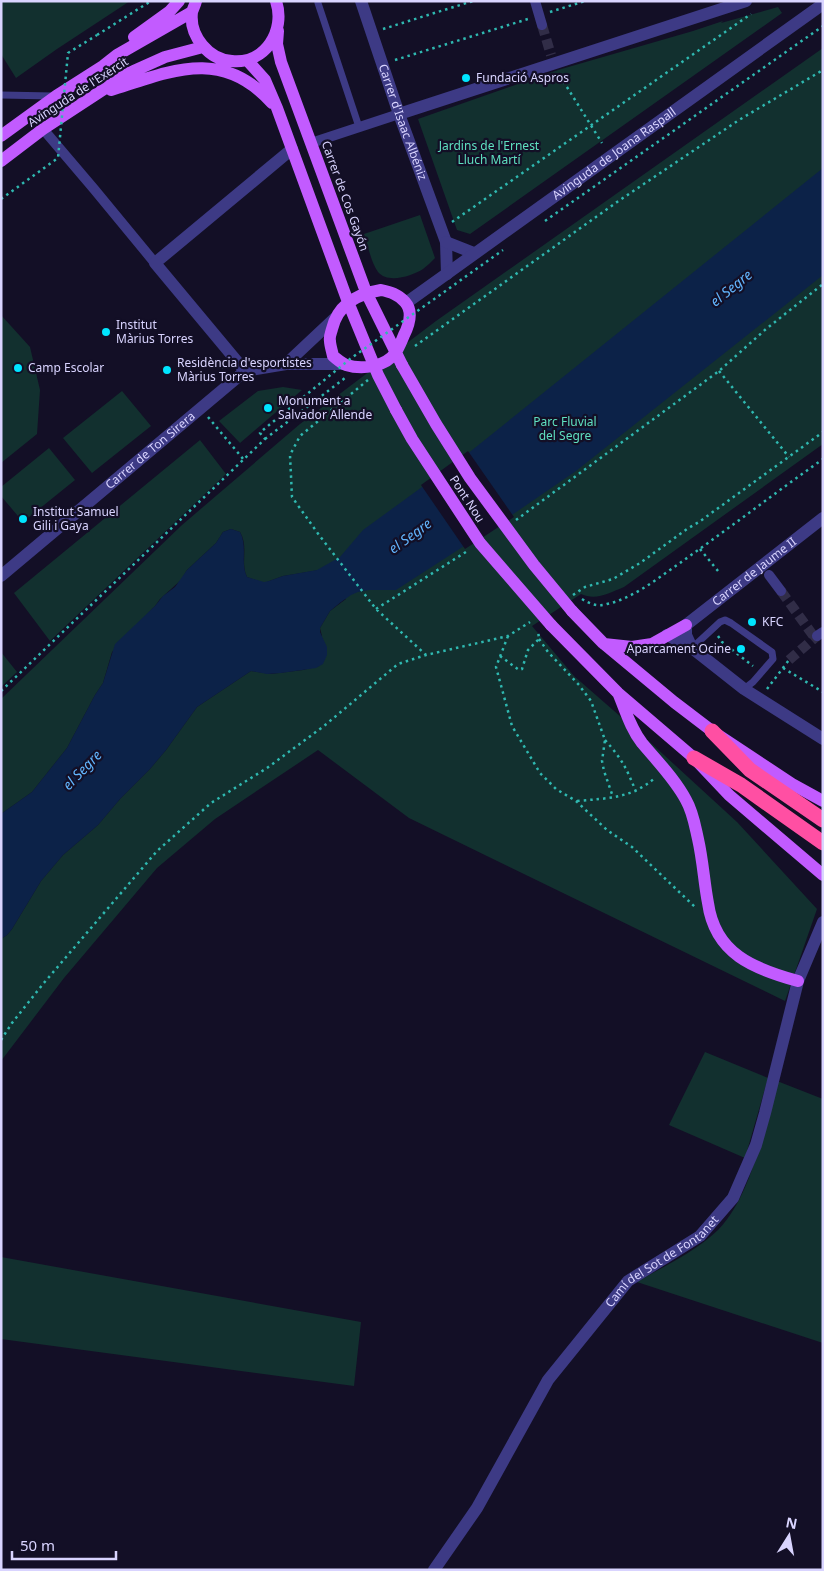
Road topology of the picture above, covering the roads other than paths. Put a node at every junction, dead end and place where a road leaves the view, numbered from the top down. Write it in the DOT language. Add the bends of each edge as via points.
graph roads {
  1 [pos="179,1"];
  2 [pos="361,1"];
  3 [pos="534,1"];
  4 [pos="746,1"];
  5 [pos="278,2"];
  6 [pos="318,3"];
  7 [pos="820,4"];
  8 [pos="194,7"];
  9 [pos="540,20"];
  10 [pos="278,31"];
  11 [pos="203,47"];
  12 [pos="117,55"];
  13 [pos="247,60"];
  14 [pos="1,95"];
  15 [pos="97,95"];
  16 [pos="56,96"];
  17 [pos="277,108"];
  18 [pos="399,114"];
  19 [pos="359,127"];
  20 [pos="43,129"];
  21 [pos="1,136"];
  22 [pos="311,143"];
  23 [pos="292,149"];
  24 [pos="1,161"];
  25 [pos="446,242"];
  26 [pos="474,253"];
  27 [pos="155,264"];
  28 [pos="447,274"];
  29 [pos="366,292"];
  30 [pos="348,302"];
  31 [pos="406,303"];
  32 [pos="335,318"];
  33 [pos="398,359"];
  34 [pos="286,364"];
  35 [pos="346,370"];
  36 [pos="245,371"];
  37 [pos="376,371"];
  38 [pos="823,518"];
  39 [pos="769,574"];
  40 [pos="1,576"];
  41 [pos="781,591"];
  42 [pos="686,625"];
  43 [pos="668,635"];
  44 [pos="603,643"];
  45 [pos="692,648"];
  46 [pos="744,689"];
  47 [pos="618,693"];
  48 [pos="712,731"];
  49 [pos="823,739"];
  50 [pos="694,758"];
  51 [pos="823,801"];
  52 [pos="823,820"];
  53 [pos="823,843"];
  54 [pos="823,875"];
  55 [pos="823,922"];
  56 [pos="819,944"];
  57 [pos="798,981"];
  58 [pos="434,1570"];
  1 -- 12 [label="main road" via="129,40"];
  2 -- 18 [label="street, Carrer d'Isaac Albéniz"];
  3 -- 9 [label="street"];
  4 -- 18 [label="street" via="553,59"];
  5 -- 10 [label="main road, Carrer de Cos Gayón"];
  6 -- 19 [label="lane"];
  7 -- 26 [label="street, Avinguda de Joana Raspall"];
  8 -- 11 [label="main road" via="194,31"];
  8 -- 12 [label="main road, Avinguda de l'Exèrcit"];
  10 -- 13 [label="main road" via="271,44"];
  10 -- 22 [label="main road, Carrer de Cos Gayón" via="281,62"];
  11 -- 13 [label="main road" via="216,57 231,61"];
  11 -- 15 [label="main road, Avinguda de l'Exèrcit" via="165,57 127,74"];
  12 -- 16 [label="main road, Avinguda de l'Exèrcit"];
  13 -- 17 [label="main road" via="265,80"];
  14 -- 16 [label="lane"];
  15 -- 17 [label="main road" via="168,72 199,67 218,68 249,82"];
  15 -- 20 [label="main road, Avinguda de l'Exèrcit"];
  16 -- 21 [label="main road, Avinguda de l'Exèrcit"];
  17 -- 23 [label="main road"];
  18 -- 19 [label="street"];
  18 -- 25 [label="street, Carrer d'Isaac Albéniz"];
  19 -- 22 [label="street"];
  20 -- 24 [label="main road, Avinguda de l'Exèrcit"];
  20 -- 27 [label="street"];
  22 -- 29 [label="main road, Carrer de Cos Gayón"];
  23 -- 27 [label="street"];
  23 -- 30 [label="main road"];
  25 -- 26 [label="street"];
  25 -- 28 [label="street, Carrer d'Isaac Albéniz"];
  26 -- 28 [label="street, Avinguda de Joana Raspall"];
  27 -- 36 [label="street"];
  28 -- 31 [label="street, Avinguda de Joana Raspall"];
  29 -- 30 [label="main road"];
  29 -- 31 [label="main road" via="381,290 395,294"];
  29 -- 33 [label="main road, Carrer de Cos Gayón"];
  30 -- 32 [label="main road"];
  30 -- 37 [label="main road"];
  31 -- 33 [label="main road" via="410,315"];
  32 -- 34 [label="street"];
  32 -- 35 [label="main road" via="329,340 333,356"];
  33 -- 37 [label="main road" via="387,361"];
  33 -- 44 [label="main road, Pont Nou, bridge" via="470,478 534,565"];
  34 -- 35 [label="street"];
  34 -- 36 [label="street"];
  35 -- 37 [label="main road"];
  36 -- 40 [label="street, Carrer de Ton Sirera"];
  37 -- 47 [label="main road, Pont Nou, bridge" via="412,439 480,543 551,625"];
  38 -- 42 [label="street, Carrer de Jaume II"];
  39 -- 41 [label="street"];
  42 -- 43 [label="main road"];
  42 -- 45 [label="street" via="686,635"];
  43 -- 44 [label="main road" via="652,644 632,647"];
  43 -- 45 [label="street"];
  44 -- 48 [label="main road, Pont Nou"];
  45 -- 46 [label="street"];
  45 -- 46 [label="lane" via="723,620 728,620 772,652 773,659"];
  46 -- 49 [label="street"];
  47 -- 50 [label="main road, Pont Nou"];
  47 -- 57 [label="main road" via="641,742 687,801 703,860 710,917 717,933 727,948 742,960"];
  48 -- 51 [label="main road, Pont Nou"];
  48 -- 52 [label="highway" via="750,770"];
  50 -- 53 [label="highway" via="741,785"];
  50 -- 54 [label="main road, Pont Nou" via="729,795"];
  55 -- 56 [label="street, Camí del Sot de Fontanet"];
  56 -- 57 [label="street, Camí del Sot de Fontanet"];
  57 -- 58 [label="street, Camí del Sot de Fontanet" via="756,1145 733,1198 700,1236 628,1281 548,1380 477,1508"];
}
